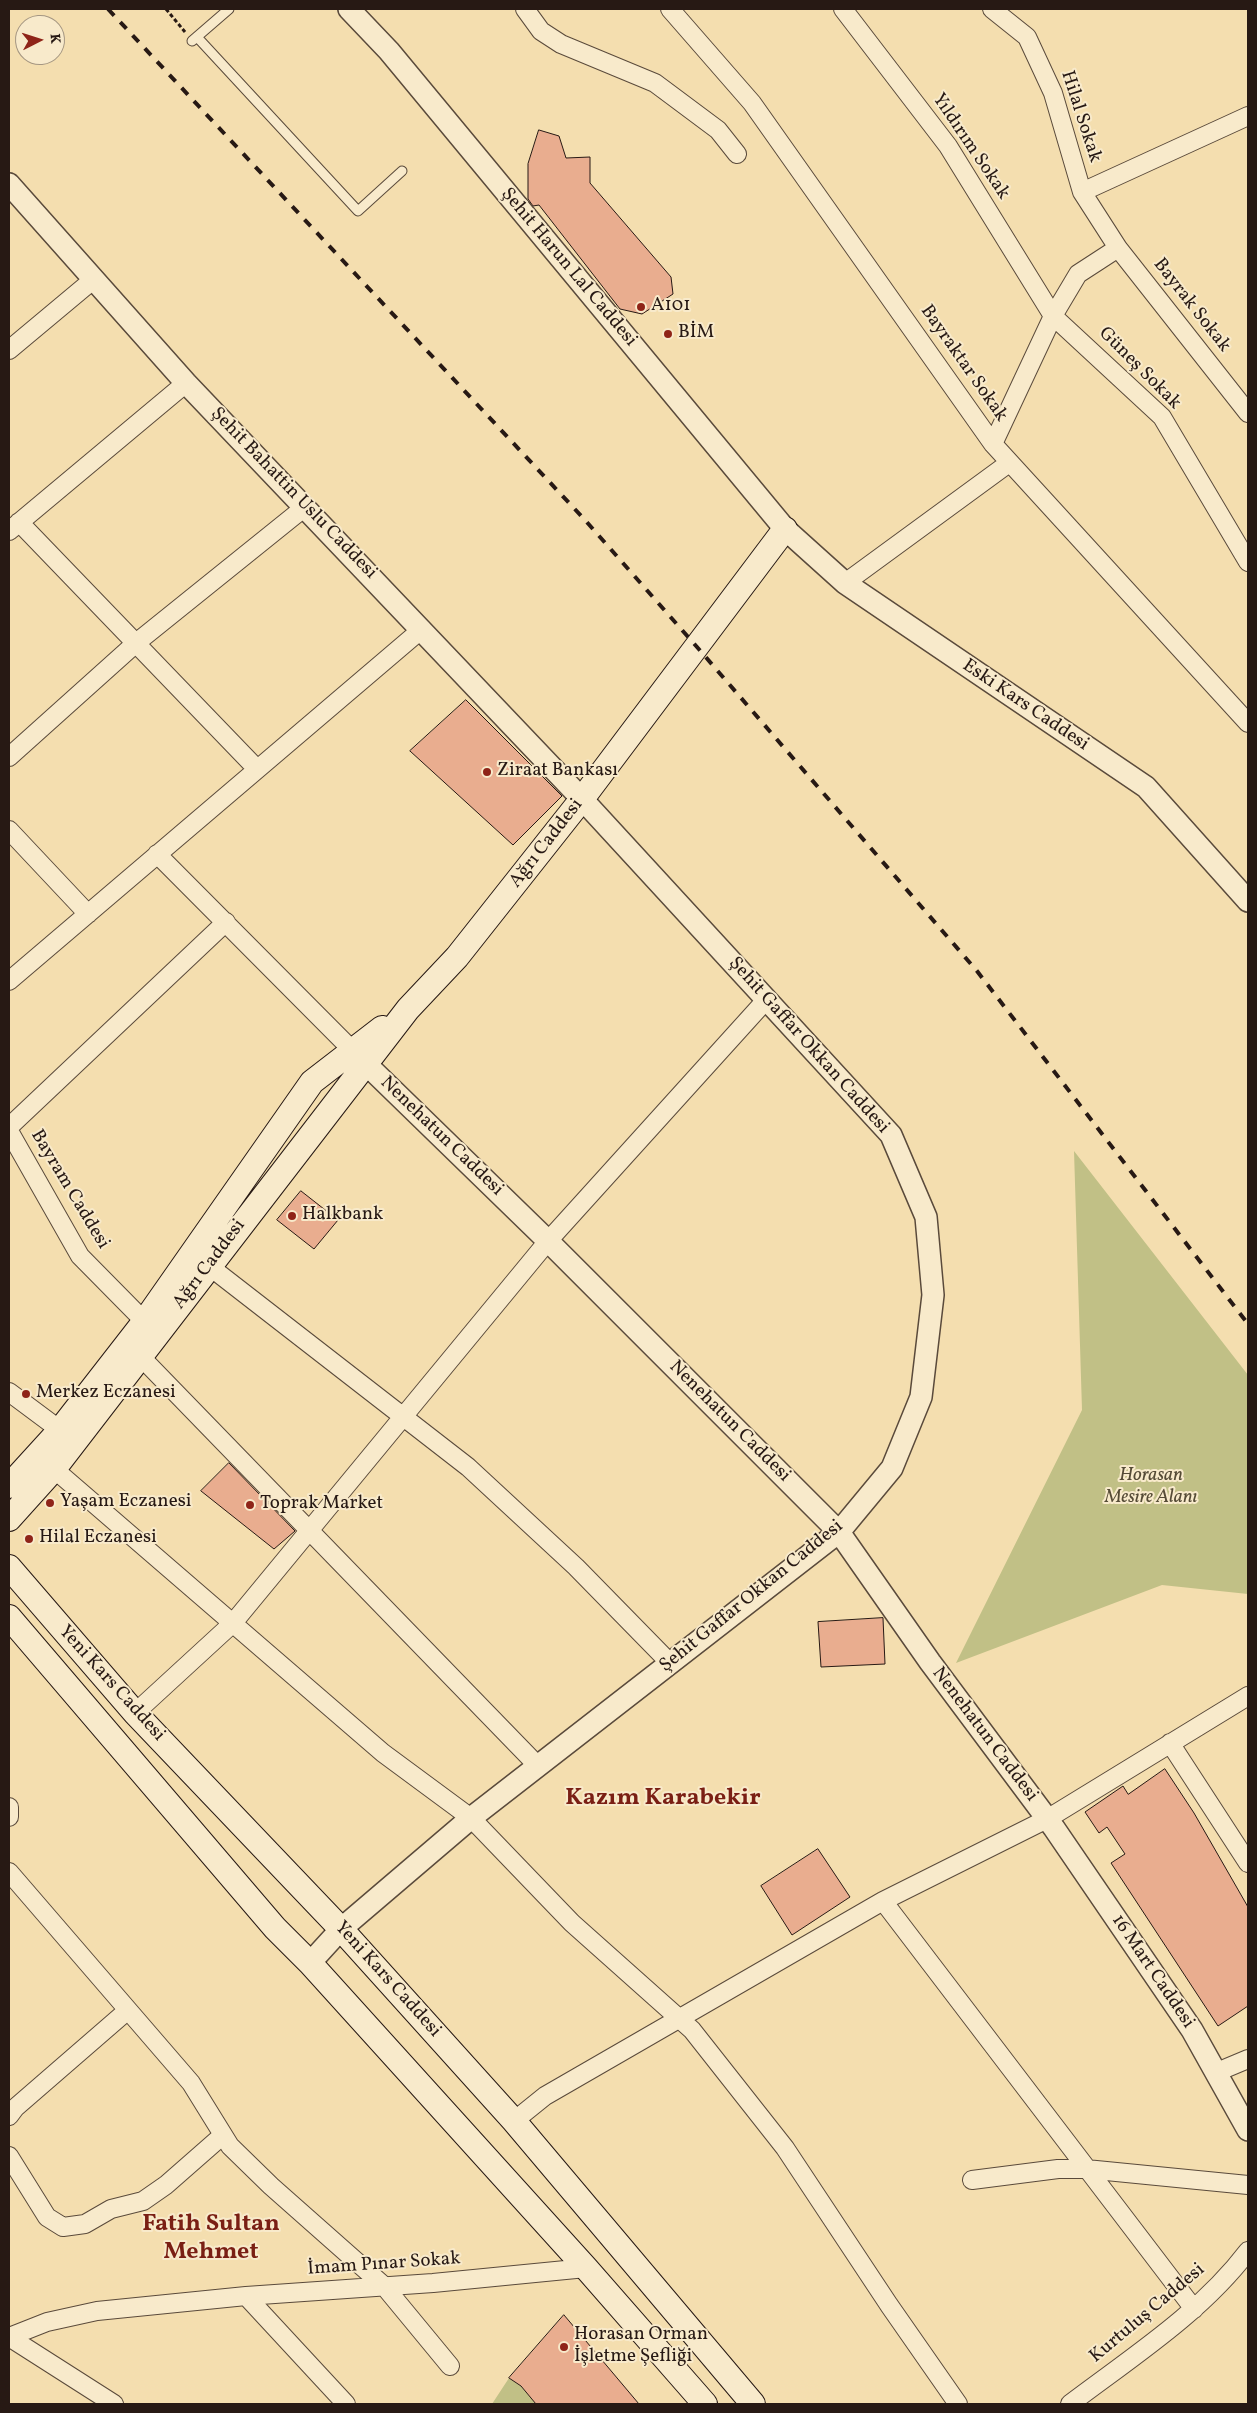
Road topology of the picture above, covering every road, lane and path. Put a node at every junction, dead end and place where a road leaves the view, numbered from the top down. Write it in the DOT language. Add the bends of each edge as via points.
graph roads {
  1 [pos="166,9"];
  2 [pos="229,9"];
  3 [pos="525,9"];
  4 [pos="670,9"];
  5 [pos="844,9"];
  6 [pos="992,9"];
  7 [pos="352,10"];
  8 [pos="195,39"];
  9 [pos="1248,116"];
  10 [pos="737,154"];
  11 [pos="402,170"];
  12 [pos="9,184"];
  13 [pos="1082,192"];
  14 [pos="1118,248"];
  15 [pos="94,279"];
  16 [pos="1053,316"];
  17 [pos="9,350"];
  18 [pos="186,383"];
  19 [pos="1248,413"];
  20 [pos="993,444"];
  21 [pos="1009,463"];
  22 [pos="305,507"];
  23 [pos="14,526"];
  24 [pos="785,529"];
  25 [pos="1248,562"];
  26 [pos="845,583"];
  27 [pos="422,629"];
  28 [pos="136,643"];
  29 [pos="1248,723"];
  30 [pos="9,757"];
  31 [pos="257,769"];
  32 [pos="582,799"];
  33 [pos="9,830"];
  34 [pos="157,854"];
  35 [pos="1248,901"];
  36 [pos="88,914"];
  37 [pos="226,922"];
  38 [pos="9,982"];
  39 [pos="766,1000"];
  40 [pos="359,1057"];
  41 [pos="9,1127"];
  42 [pos="9,1132"];
  43 [pos="548,1241"];
  44 [pos="209,1266"];
  45 [pos="151,1328"];
  46 [pos="140,1356"];
  47 [pos="9,1392"];
  48 [pos="404,1416"];
  49 [pos="60,1430"];
  50 [pos="54,1469"];
  51 [pos="9,1486"];
  52 [pos="9,1519"];
  53 [pos="309,1530"];
  54 [pos="840,1532"];
  55 [pos="9,1567"];
  56 [pos="9,1618"];
  57 [pos="233,1623"];
  58 [pos="670,1664"];
  59 [pos="1248,1696"];
  60 [pos="135,1713"];
  61 [pos="1170,1743"];
  62 [pos="538,1766"];
  63 [pos="9,1807"];
  64 [pos="9,1817"];
  65 [pos="471,1818"];
  66 [pos="1047,1819"];
  67 [pos="1248,1863"];
  68 [pos="9,1872"];
  69 [pos="883,1901"];
  70 [pos="341,1928"];
  71 [pos="310,1963"];
  72 [pos="128,2010"];
  73 [pos="680,2019"];
  74 [pos="1248,2059"];
  75 [pos="1217,2072"];
  76 [pos="9,2116"];
  77 [pos="514,2121"];
  78 [pos="1248,2130"];
  79 [pos="223,2135"];
  80 [pos="9,2156"];
  81 [pos="1086,2169"];
  82 [pos="972,2180"];
  83 [pos="1248,2185"];
  84 [pos="1248,2250"];
  85 [pos="586,2268"];
  86 [pos="384,2286"];
  87 [pos="246,2296"];
  88 [pos="1194,2309"];
  89 [pos="9,2337"];
  90 [pos="450,2366"];
  91 [pos="114,2404"];
  92 [pos="346,2404"];
  93 [pos="705,2404"];
  94 [pos="753,2404"];
  95 [pos="958,2404"];
  96 [pos="1070,2404"];
  1 -- 8 [label="path"];
  2 -- 8 [label="lane"];
  3 -- 10 [label="street" via="541,31 561,44 656,83 718,130"];
  4 -- 20 [label="street, Bayraktar Sokak" via="752,103"];
  5 -- 16 [label="street, Yıldırım Sokak" via="948,146"];
  6 -- 13 [label="street, Hilal Sokak" via="1027,37 1053,94"];
  7 -- 24 [label="street, Şehit Harun Lal Caddesi"];
  8 -- 11 [label="lane" via="358,211"];
  9 -- 13 [label="street"];
  12 -- 15 [label="street, Şehit Bahattin Uslu Caddesi"];
  13 -- 14 [label="street, Hilal Sokak"];
  14 -- 16 [label="street" via="1078,274"];
  14 -- 19 [label="street, Bayrak Sokak"];
  15 -- 17 [label="street"];
  15 -- 18 [label="street, Şehit Bahattin Uslu Caddesi"];
  16 -- 20 [label="street"];
  16 -- 25 [label="street, Güneş Sokak" via="1162,417"];
  18 -- 22 [label="street, Şehit Bahattin Uslu Caddesi"];
  18 -- 23 [label="street"];
  20 -- 21 [label="street, Bayraktar Sokak"];
  21 -- 26 [label="street"];
  21 -- 29 [label="street, Bayraktar Sokak"];
  22 -- 27 [label="street, Şehit Bahattin Uslu Caddesi"];
  22 -- 28 [label="street"];
  23 -- 28 [label="street"];
  24 -- 26 [label="street, Eski Kars Caddesi"];
  24 -- 32 [label="main road, Ağrı Caddesi"];
  26 -- 35 [label="street, Eski Kars Caddesi" via="1146,787"];
  27 -- 31 [label="street"];
  27 -- 32 [label="street, Şehit Bahattin Uslu Caddesi"];
  28 -- 30 [label="street"];
  28 -- 31 [label="street"];
  31 -- 34 [label="street"];
  32 -- 39 [label="street, Şehit Gaffar Okkan Caddesi"];
  32 -- 40 [label="main road, Ağrı Caddesi" via="457,957"];
  33 -- 36 [label="street"];
  34 -- 36 [label="street"];
  34 -- 37 [label="street"];
  36 -- 38 [label="street"];
  37 -- 40 [label="street"];
  37 -- 41 [label="street"];
  39 -- 43 [label="street"];
  39 -- 54 [label="street, Şehit Gaffar Okkan Caddesi" via="891,1135 926,1218 933,1295 921,1397 892,1468"];
  40 -- 43 [label="street, Nenehatun Caddesi"];
  40 -- 44 [label="main road, Ağrı Caddesi"];
  40 -- 45 [label="main road, Ağrı Caddesi" via="312,1082"];
  42 -- 45 [label="street, Bayram Caddesi" via="80,1256"];
  43 -- 48 [label="street"];
  43 -- 54 [label="street, Nenehatun Caddesi"];
  44 -- 45 [label="main road, Ağrı Caddesi"];
  44 -- 48 [label="street"];
  45 -- 46 [label="main road, Ağrı Caddesi"];
  45 -- 49 [label="main road, Ağrı Caddesi"];
  46 -- 50 [label="main road, Ağrı Caddesi"];
  46 -- 53 [label="street"];
  47 -- 49 [label="street"];
  48 -- 53 [label="street"];
  48 -- 58 [label="street" via="468,1467 576,1567"];
  49 -- 51 [label="main road, Ağrı Caddesi"];
  50 -- 52 [label="main road, Ağrı Caddesi"];
  50 -- 57 [label="street"];
  53 -- 57 [label="street"];
  53 -- 62 [label="street"];
  54 -- 58 [label="street, Şehit Gaffar Okkan Caddesi"];
  54 -- 66 [label="street, Nenehatun Caddesi" via="930,1662"];
  55 -- 60 [label="main road, Yeni Kars Caddesi"];
  56 -- 71 [label="main road, Yeni Kars Caddesi" via="276,1928"];
  57 -- 60 [label="street"];
  57 -- 65 [label="street" via="383,1753"];
  58 -- 62 [label="street, Şehit Gaffar Okkan Caddesi"];
  59 -- 61 [label="street"];
  60 -- 70 [label="main road, Yeni Kars Caddesi"];
  61 -- 66 [label="street"];
  61 -- 67 [label="street"];
  62 -- 65 [label="street, Şehit Gaffar Okkan Caddesi"];
  63 -- 64 [label="street"];
  65 -- 70 [label="street, Şehit Gaffar Okkan Caddesi"];
  65 -- 73 [label="street" via="572,1923"];
  66 -- 69 [label="street"];
  66 -- 75 [label="street, 16 Mart Caddesi" via="1192,2030"];
  68 -- 72 [label="street"];
  69 -- 73 [label="street"];
  69 -- 81 [label="street"];
  70 -- 71 [label="street, Şehit Gaffar Okkan Caddesi"];
  70 -- 77 [label="main road, Yeni Kars Caddesi"];
  71 -- 85 [label="main road, Yeni Kars Caddesi"];
  72 -- 76 [label="street" via="14,2108"];
  72 -- 79 [label="street" via="191,2084"];
  73 -- 77 [label="street" via="545,2096"];
  73 -- 95 [label="street" via="785,2148"];
  74 -- 75 [label="street"];
  75 -- 78 [label="street, 16 Mart Caddesi"];
  77 -- 94 [label="main road, Yeni Kars Caddesi"];
  79 -- 80 [label="street" via="166,2185 143,2200 111,2209 85,2224 63,2227 47,2217"];
  79 -- 86 [label="street" via="271,2186"];
  81 -- 82 [label="street" via="1058,2169"];
  81 -- 83 [label="street"];
  81 -- 88 [label="street"];
  84 -- 88 [label="street, Kurtuluş Caddesi" via="1236,2267"];
  85 -- 86 [label="street, İmam Pınar Sokak"];
  85 -- 93 [label="main road, Yeni Kars Caddesi"];
  86 -- 87 [label="street, İmam Pınar Sokak"];
  86 -- 90 [label="street"];
  87 -- 89 [label="street, İmam Pınar Sokak" via="97,2311 47,2322"];
  87 -- 92 [label="street"];
  88 -- 96 [label="street, Kurtuluş Caddesi"];
  89 -- 91 [label="street"];
}
